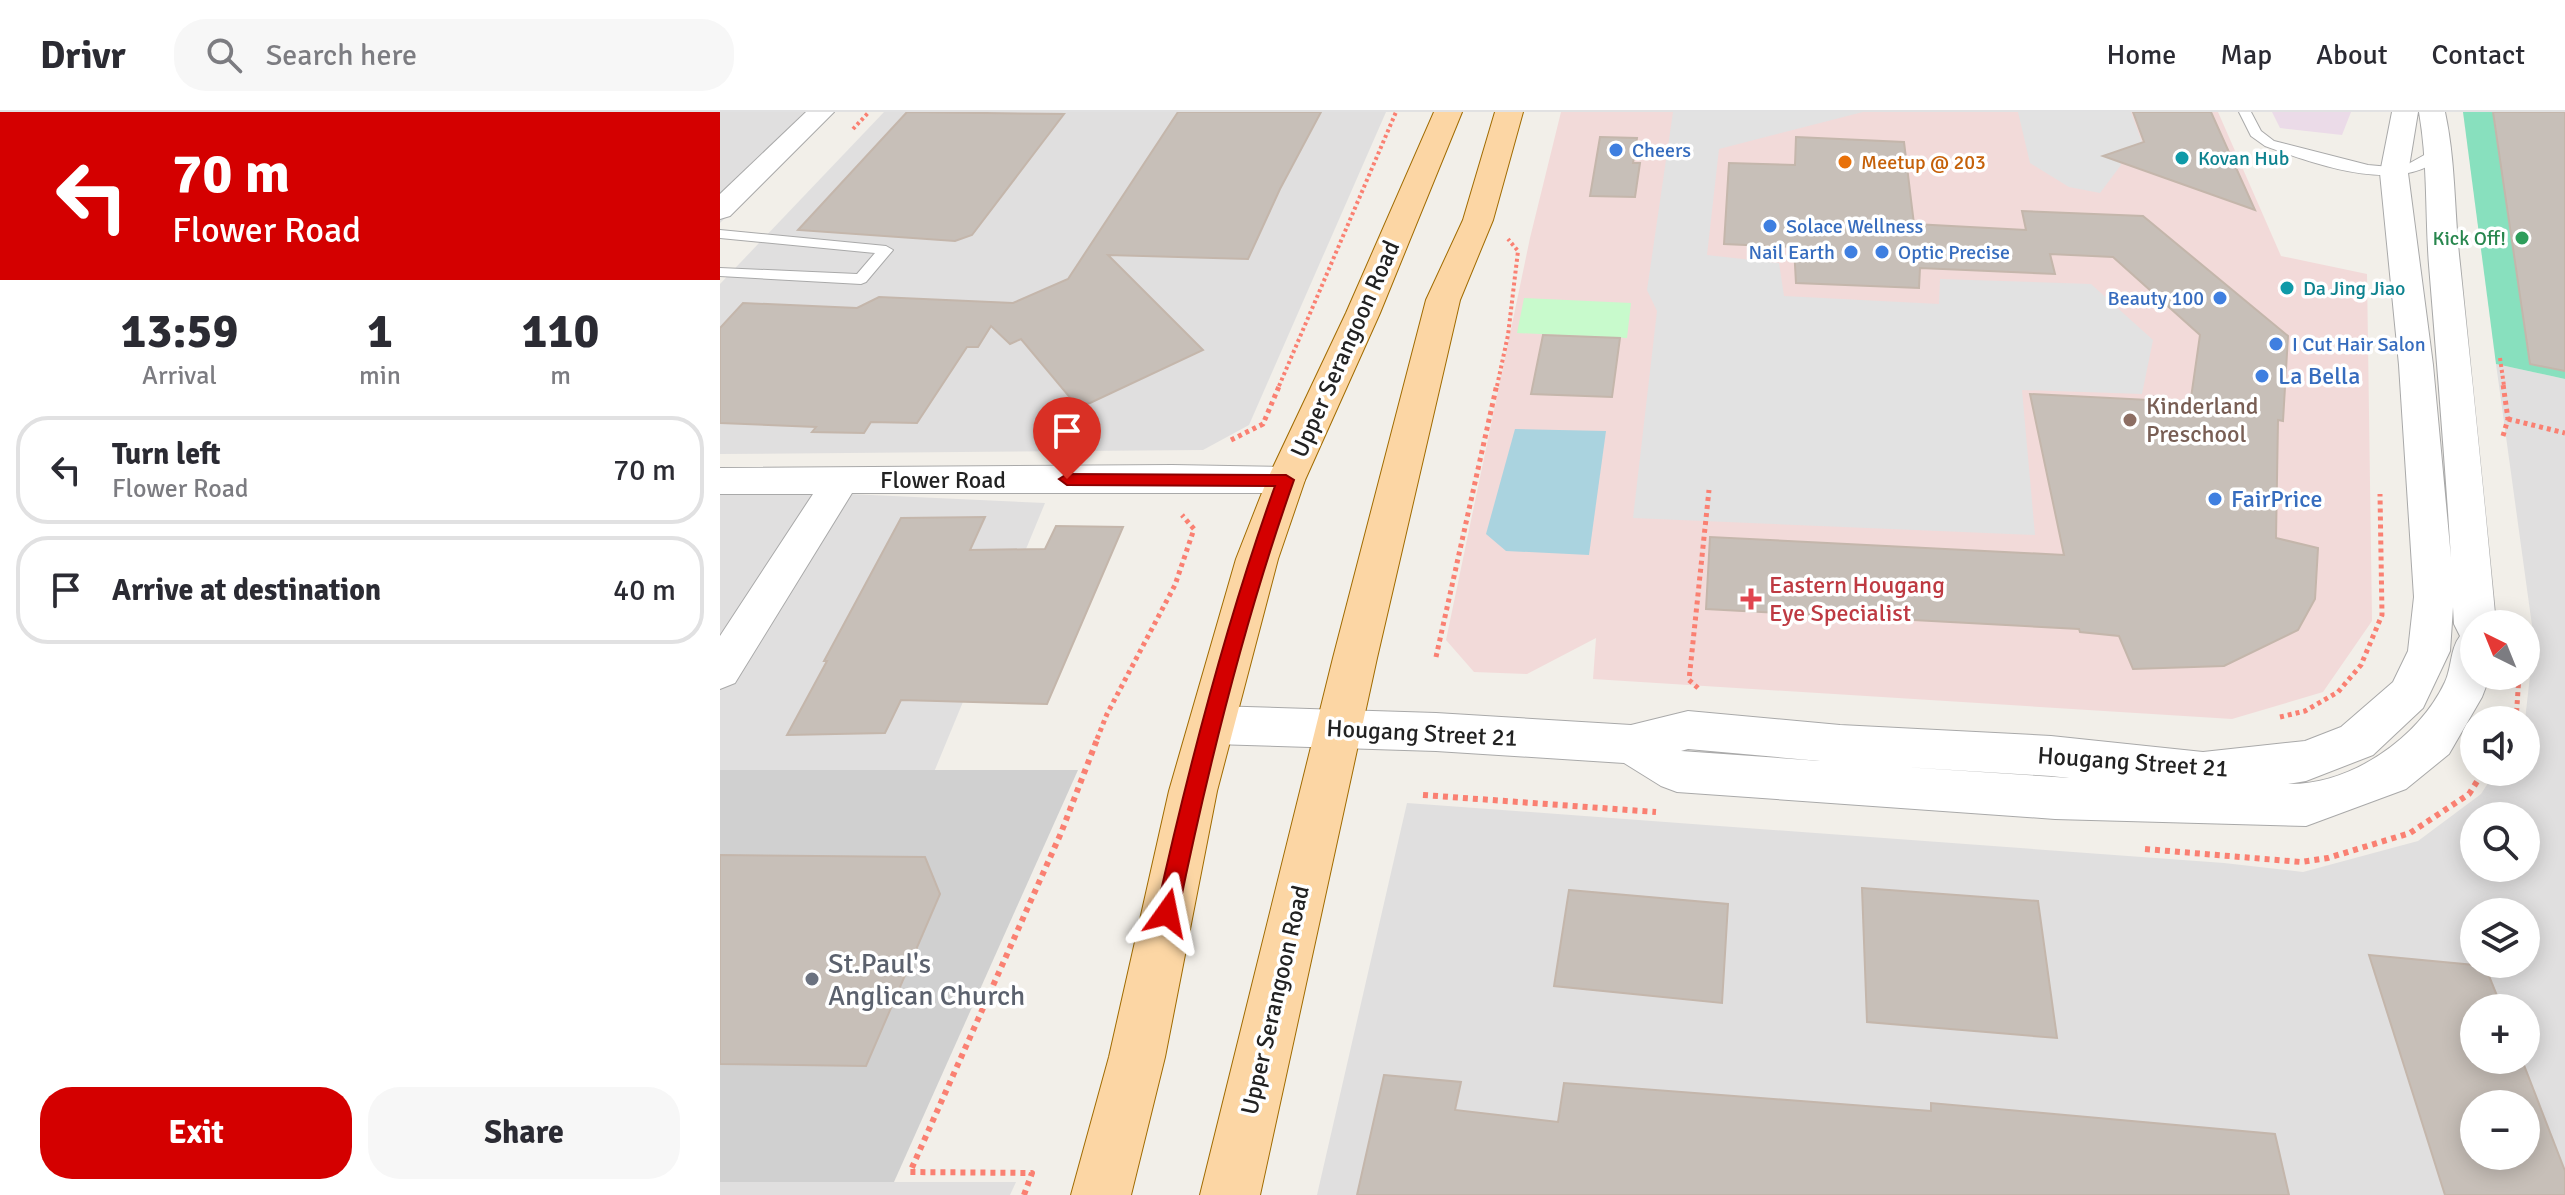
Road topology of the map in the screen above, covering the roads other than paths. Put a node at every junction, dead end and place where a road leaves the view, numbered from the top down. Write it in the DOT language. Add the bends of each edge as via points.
graph roads {
  1 [pos="821,112"];
  2 [pos="1448,112"];
  3 [pos="1509,112"];
  4 [pos="2245,112"];
  5 [pos="2405,112"];
  6 [pos="2432,112"];
  7 [pos="2440,152"];
  8 [pos="2394,173"];
  9 [pos="720,210"];
  10 [pos="720,234"];
  11 [pos="720,272"];
  12 [pos="1286,480"];
  13 [pos="720,481"];
  14 [pos="841,481"];
  15 [pos="2474,610"];
  16 [pos="720,671"];
  17 [pos="2463,690"];
  18 [pos="1213,725"];
  19 [pos="1339,728"];
  20 [pos="1631,744"];
  21 [pos="1101,1195"];
  22 [pos="1230,1195"];
  1 -- 9 [label="street"];
  2 -- 12 [label="main road, Upper Serangoon Road"];
  3 -- 19 [label="main road, Upper Serangoon Road" via="1478,220 1443,300"];
  4 -- 8 [label="lane" via="2263,141"];
  5 -- 8 [label="street, Hougang Street 21"];
  6 -- 7 [label="street"];
  7 -- 8 [label="lane" via="2427,164"];
  7 -- 15 [label="street" via="2444,261"];
  8 -- 20 [label="street, Hougang Street 21" via="2434,597 2429,651 2408,695 2357,741 2306,761 2203,772 1688,730"];
  10 -- 11 [label="lane" via="886,250 861,279"];
  12 -- 14 [label="street, Flower Road"];
  12 -- 18 [label="main road, Upper Serangoon Road" via="1257,559"];
  13 -- 14 [label="street, Flower Road"];
  14 -- 16 [label="street"];
  17 -- 20 [label="street, Hougang Street 21" via="2433,740 2390,775 2306,805 2055,798 1677,772"];
  18 -- 19 [label="street, Hougang Street 21"];
  18 -- 21 [label="main road, Upper Serangoon Road" via="1193,791 1137,1057"];
  19 -- 20 [label="street, Hougang Street 21"];
  19 -- 22 [label="main road, Upper Serangoon Road"];
}
